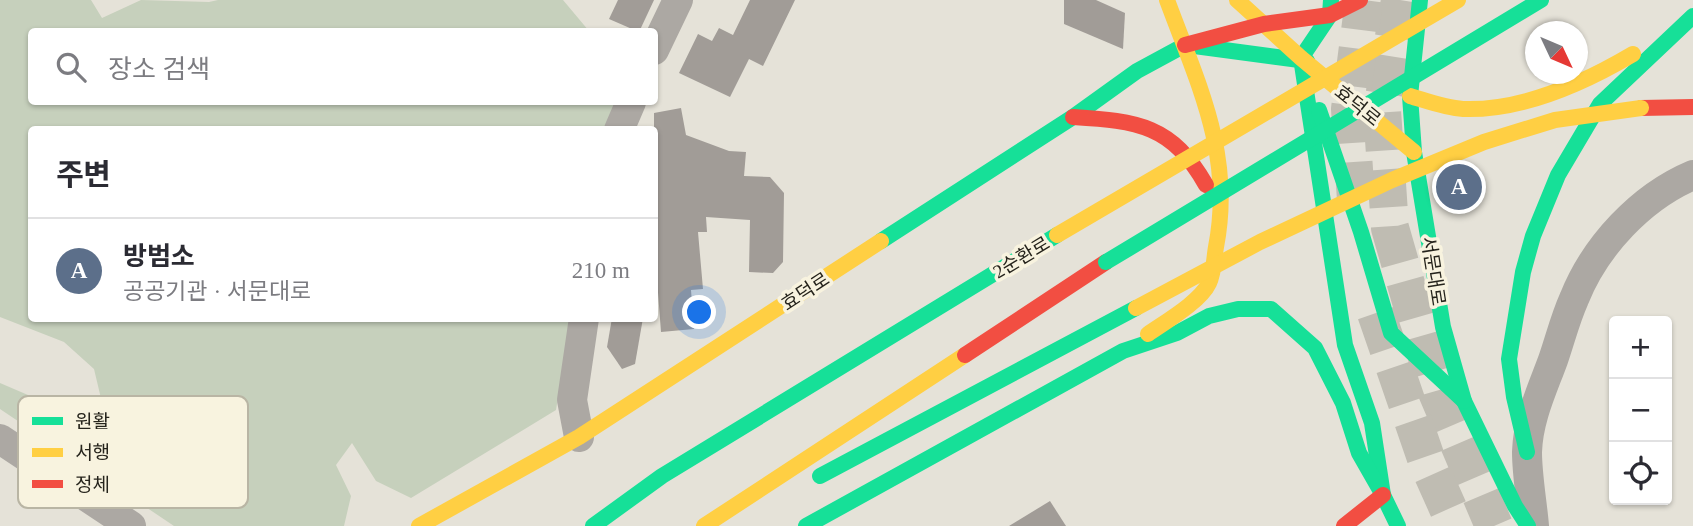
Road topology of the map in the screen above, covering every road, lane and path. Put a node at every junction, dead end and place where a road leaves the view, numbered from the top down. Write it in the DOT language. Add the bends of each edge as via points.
graph roads {
  1 [pos="678,0"];
  2 [pos="1237,0"];
  3 [pos="1360,0"];
  4 [pos="1420,0"];
  5 [pos="1458,0"];
  6 [pos="1541,0"];
  7 [pos="1165,2"];
  8 [pos="1331,7"];
  9 [pos="1692,16"];
  10 [pos="1264,24"];
  11 [pos="1228,34"];
  12 [pos="658,42"];
  13 [pos="1185,45"];
  14 [pos="1301,58"];
  15 [pos="1410,96"];
  16 [pos="630,105"];
  17 [pos="1693,107"];
  18 [pos="1073,117"];
  19 [pos="622,126"];
  20 [pos="1414,152"];
  21 [pos="1693,175"];
  22 [pos="1222,218"];
  23 [pos="583,322"];
  24 [pos="1123,351"];
  25 [pos="1464,401"];
  26 [pos="579,437"];
  27 [pos="0,439"];
  28 [pos="18,451"];
  29 [pos="1527,452"];
  30 [pos="809,482"];
  31 [pos="1383,495"];
  32 [pos="761,507"];
  33 [pos="104,508"];
  34 [pos="131,526"];
  35 [pos="419,526"];
  36 [pos="593,526"];
  37 [pos="704,526"];
  38 [pos="726,526"];
  39 [pos="806,526"];
  40 [pos="1343,526"];
  41 [pos="1398,526"];
  42 [pos="1528,526"];
  43 [pos="1534,526"];
  1 -- 12 [label="street"];
  2 -- 10 [label="main road, 효덕로"];
  3 -- 8 [label="main road"];
  4 -- 15 [label="main road, 서문대로"];
  5 -- 36 [label="main road, 2순환로, bridge" via="1057,235 662,476"];
  6 -- 37 [label="main road, bridge" via="1106,262"];
  7 -- 11 [label="main road, 효덕로"];
  7 -- 13 [label="main road"];
  8 -- 10 [label="main road, 효덕로"];
  8 -- 14 [label="main road"];
  9 -- 15 [label="main road" via="1610,69 1555,91 1502,105 1463,109"];
  9 -- 29 [label="main road" via="1600,104 1558,176 1533,236 1522,272 1509,359"];
  10 -- 11 [label="main road, 효덕로"];
  10 -- 14 [label="main road, 효덕로"];
  11 -- 13 [label="main road, 효덕로"];
  11 -- 14 [label="main road, 효덕로"];
  13 -- 14 [label="main road"];
  13 -- 18 [label="main road, 효덕로" via="1137,71"];
  13 -- 22 [label="main road" via="1214,129 1222,176"];
  14 -- 15 [label="main road"];
  14 -- 20 [label="main road, 효덕로"];
  14 -- 25 [label="main road" via="1391,332"];
  14 -- 31 [label="main road" via="1345,345 1373,423"];
  15 -- 20 [label="main road, 서문대로"];
  16 -- 19 [label="street"];
  17 -- 30 [label="main road, bridge" via="1641,108 1555,120 1484,142 1392,180 1272,237"];
  18 -- 22 [label="main road" via="1125,120 1159,131 1199,171"];
  18 -- 26 [label="main road, 효덕로"];
  20 -- 25 [label="main road, 서문대로" via="1443,327"];
  21 -- 29 [label="street" via="1646,202 1590,267 1531,418"];
  22 -- 24 [label="main road" via="1209,284 1188,307"];
  23 -- 26 [label="street" via="572,400"];
  24 -- 31 [label="main road" via="1177,333 1209,316 1238,309 1271,309 1315,348 1343,403 1359,453"];
  24 -- 39 [label="main road"];
  25 -- 42 [label="main road, 서문대로"];
  26 -- 35 [label="main road, 효덕로"];
  27 -- 28 [label="street"];
  29 -- 43 [label="street"];
  31 -- 40 [label="main road"];
  31 -- 41 [label="main road"];
  32 -- 38 [label="main road"];
  33 -- 34 [label="street"];
}
